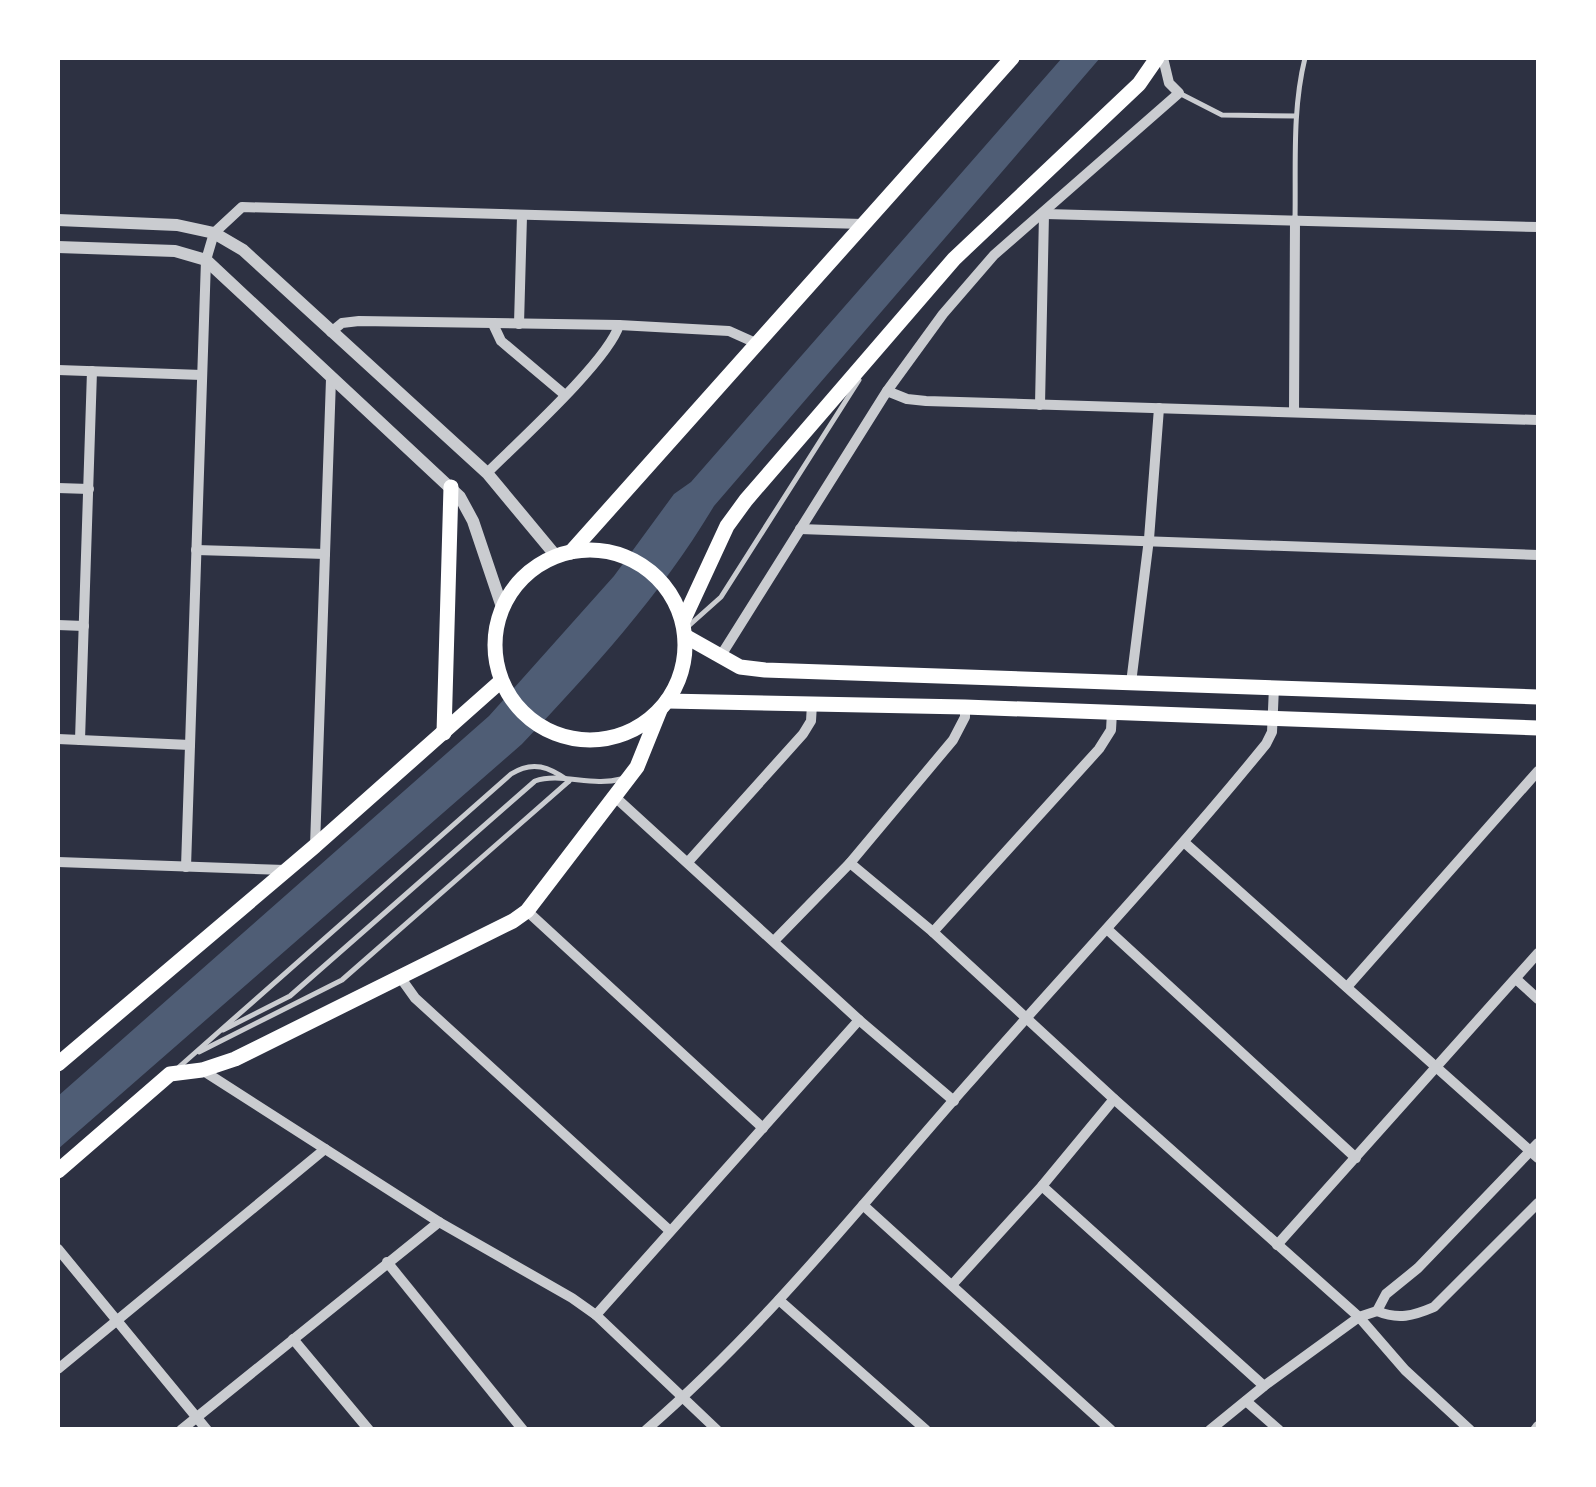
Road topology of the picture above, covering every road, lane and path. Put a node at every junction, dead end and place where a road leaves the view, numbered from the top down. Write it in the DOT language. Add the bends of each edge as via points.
graph roads {
  1 [pos="1012,58"];
  2 [pos="1160,58"];
  3 [pos="1304,58"];
  4 [pos="1178,93"];
  5 [pos="1296,116"];
  6 [pos="1044,214"];
  7 [pos="522,216"];
  8 [pos="58,220"];
  9 [pos="1295,220"];
  10 [pos="863,224"];
  11 [pos="1538,227"];
  12 [pos="214,233"];
  13 [pos="58,247"];
  14 [pos="206,260"];
  15 [pos="493,324"];
  16 [pos="519,324"];
  17 [pos="619,325"];
  18 [pos="331,332"];
  19 [pos="758,344"];
  20 [pos="881,344"];
  21 [pos="58,370"];
  22 [pos="92,371"];
  23 [pos="202,375"];
  24 [pos="331,379"];
  25 [pos="887,390"];
  26 [pos="565,395"];
  27 [pos="1040,405"];
  28 [pos="1159,408"];
  29 [pos="1294,412"];
  30 [pos="1538,420"];
  31 [pos="487,473"];
  32 [pos="451,487"];
  33 [pos="58,488"];
  34 [pos="88,489"];
  35 [pos="800,529"];
  36 [pos="1149,539"];
  37 [pos="196,550"];
  38 [pos="572,552"];
  39 [pos="325,554"];
  40 [pos="1538,555"];
  41 [pos="502,607"];
  42 [pos="682,623"];
  43 [pos="58,625"];
  44 [pos="84,626"];
  45 [pos="720,657"];
  46 [pos="1131,683"];
  47 [pos="1274,687"];
  48 [pos="505,688"];
  49 [pos="1538,697"];
  50 [pos="812,704"];
  51 [pos="664,706"];
  52 [pos="965,707"];
  53 [pos="1112,712"];
  54 [pos="1274,718"];
  55 [pos="1538,728"];
  56 [pos="444,733"];
  57 [pos="58,739"];
  58 [pos="80,740"];
  59 [pos="190,745"];
  60 [pos="1538,771"];
  61 [pos="629,777"];
  62 [pos="569,781"];
  63 [pos="614,796"];
  64 [pos="1185,843"];
  65 [pos="315,846"];
  66 [pos="58,862"];
  67 [pos="688,862"];
  68 [pos="850,864"];
  69 [pos="186,867"];
  70 [pos="286,870"];
  71 [pos="527,911"];
  72 [pos="1107,930"];
  73 [pos="933,932"];
  74 [pos="774,942"];
  75 [pos="1538,953"];
  76 [pos="400,978"];
  77 [pos="1516,978"];
  78 [pos="1348,987"];
  79 [pos="1538,999"];
  80 [pos="1026,1018"];
  81 [pos="859,1020"];
  82 [pos="216,1034"];
  83 [pos="190,1056"];
  84 [pos="58,1064"];
  85 [pos="202,1070"];
  86 [pos="1436,1070"];
  87 [pos="170,1074"];
  88 [pos="954,1100"];
  89 [pos="1114,1100"];
  90 [pos="763,1128"];
  91 [pos="325,1149"];
  92 [pos="1536,1151"];
  93 [pos="1356,1158"];
  94 [pos="58,1171"];
  95 [pos="1042,1186"];
  96 [pos="1538,1203"];
  97 [pos="863,1204"];
  98 [pos="1534,1217"];
  99 [pos="439,1222"];
  100 [pos="670,1231"];
  101 [pos="1278,1245"];
  102 [pos="58,1249"];
  103 [pos="388,1262"];
  104 [pos="952,1285"];
  105 [pos="779,1300"];
  106 [pos="1377,1311"];
  107 [pos="596,1315"];
  108 [pos="1359,1317"];
  109 [pos="116,1321"];
  110 [pos="293,1338"];
  111 [pos="58,1370"];
  112 [pos="1264,1386"];
  113 [pos="685,1396"];
  114 [pos="1246,1401"];
  115 [pos="197,1417"];
  116 [pos="181,1430"];
  117 [pos="207,1430"];
  118 [pos="368,1430"];
  119 [pos="523,1430"];
  120 [pos="646,1430"];
  121 [pos="717,1430"];
  122 [pos="926,1430"];
  123 [pos="1112,1430"];
  124 [pos="1210,1430"];
  125 [pos="1279,1430"];
  126 [pos="1470,1430"];
  1 -- 10 [label="main road"];
  2 -- 4 [label="street"];
  2 -- 20 [label="main road" via="954,259"];
  3 -- 5 [label="lane"];
  4 -- 5 [label="lane" via="1222,114"];
  4 -- 6 [label="street"];
  5 -- 9 [label="lane"];
  6 -- 9 [label="street"];
  6 -- 25 [label="street" via="994,255"];
  6 -- 27 [label="street"];
  7 -- 10 [label="street"];
  7 -- 12 [label="street" via="242,208"];
  7 -- 16 [label="street"];
  8 -- 12 [label="street"];
  9 -- 11 [label="street"];
  9 -- 29 [label="street"];
  10 -- 19 [label="main road"];
  12 -- 14 [label="street"];
  12 -- 18 [label="street" via="243,250"];
  13 -- 14 [label="street" via="174,251"];
  14 -- 23 [label="street"];
  14 -- 24 [label="street"];
  15 -- 16 [label="street"];
  15 -- 18 [label="street" via="359,321"];
  15 -- 26 [label="street" via="500,342"];
  16 -- 17 [label="street"];
  17 -- 19 [label="street" via="729,331"];
  17 -- 26 [label="street"];
  18 -- 31 [label="street"];
  19 -- 38 [label="main road"];
  20 -- 42 [label="main road" via="733,515"];
  20 -- 42 [label="lane" via="722,598"];
  21 -- 22 [label="street"];
  22 -- 23 [label="street"];
  22 -- 34 [label="street"];
  23 -- 37 [label="street"];
  24 -- 32 [label="street"];
  24 -- 39 [label="street"];
  25 -- 27 [label="street" via="926,401"];
  25 -- 35 [label="street"];
  26 -- 31 [label="street"];
  27 -- 28 [label="street"];
  28 -- 29 [label="street"];
  28 -- 36 [label="street"];
  29 -- 30 [label="street"];
  31 -- 38 [label="street"];
  32 -- 41 [label="street" via="474,521"];
  32 -- 56 [label="main road"];
  33 -- 34 [label="street"];
  34 -- 44 [label="street"];
  35 -- 36 [label="street"];
  35 -- 45 [label="street"];
  36 -- 40 [label="street"];
  36 -- 46 [label="street"];
  37 -- 39 [label="street"];
  37 -- 59 [label="street"];
  38 -- 41 [label="main road" via="519,581"];
  38 -- 42 [label="main road" via="634,560 659,580"];
  39 -- 65 [label="street"];
  41 -- 48 [label="main road" via="494,652"];
  42 -- 45 [label="main road"];
  42 -- 51 [label="main road" via="683,668"];
  43 -- 44 [label="street"];
  44 -- 58 [label="street"];
  45 -- 46 [label="main road" via="765,670"];
  46 -- 47 [label="main road"];
  47 -- 49 [label="main road"];
  47 -- 54 [label="street"];
  48 -- 51 [label="main road" via="530,719 589,740 620,736"];
  48 -- 56 [label="main road"];
  50 -- 51 [label="main road"];
  50 -- 52 [label="main road"];
  50 -- 67 [label="street" via="803,734"];
  51 -- 61 [label="main road"];
  52 -- 53 [label="main road"];
  52 -- 68 [label="street" via="954,740"];
  53 -- 54 [label="main road"];
  53 -- 73 [label="street" via="1111,730 1099,749"];
  54 -- 55 [label="main road"];
  54 -- 64 [label="street" via="1266,744"];
  56 -- 65 [label="main road"];
  57 -- 58 [label="street"];
  58 -- 59 [label="street"];
  59 -- 69 [label="street"];
  60 -- 78 [label="street"];
  61 -- 62 [label="lane"];
  61 -- 63 [label="main road"];
  62 -- 82 [label="lane" via="535,781 290,996"];
  62 -- 82 [label="lane" via="542,766 511,774"];
  62 -- 83 [label="lane" via="342,980"];
  63 -- 67 [label="street"];
  63 -- 71 [label="main road"];
  64 -- 72 [label="street"];
  64 -- 78 [label="street"];
  65 -- 70 [label="main road"];
  66 -- 69 [label="street"];
  67 -- 74 [label="street"];
  68 -- 73 [label="street"];
  68 -- 74 [label="street"];
  69 -- 70 [label="street"];
  70 -- 84 [label="main road"];
  71 -- 76 [label="main road"];
  71 -- 90 [label="street"];
  72 -- 80 [label="street"];
  72 -- 93 [label="street"];
  73 -- 80 [label="street"];
  74 -- 81 [label="street"];
  75 -- 77 [label="street"];
  76 -- 85 [label="main road"];
  76 -- 100 [label="street"];
  77 -- 79 [label="street"];
  77 -- 86 [label="street"];
  78 -- 86 [label="street"];
  80 -- 88 [label="street"];
  80 -- 89 [label="street"];
  81 -- 88 [label="street"];
  81 -- 90 [label="street"];
  82 -- 83 [label="lane"];
  83 -- 87 [label="lane"];
  85 -- 87 [label="main road"];
  85 -- 91 [label="street"];
  86 -- 92 [label="street"];
  86 -- 93 [label="street"];
  87 -- 94 [label="main road"];
  88 -- 97 [label="street"];
  89 -- 95 [label="street"];
  89 -- 101 [label="street"];
  90 -- 100 [label="street"];
  91 -- 99 [label="street"];
  91 -- 109 [label="street"];
  92 -- 106 [label="street" via="1386,1294"];
  93 -- 101 [label="street"];
  95 -- 104 [label="street"];
  95 -- 112 [label="street"];
  96 -- 98 [label="street"];
  97 -- 104 [label="street"];
  97 -- 105 [label="street"];
  98 -- 106 [label="street" via="1434,1306 1394,1318"];
  99 -- 103 [label="street"];
  99 -- 107 [label="street"];
  100 -- 107 [label="street"];
  101 -- 108 [label="street"];
  102 -- 109 [label="street"];
  103 -- 110 [label="street"];
  103 -- 119 [label="street"];
  104 -- 123 [label="street"];
  105 -- 113 [label="street"];
  105 -- 122 [label="street"];
  106 -- 108 [label="street"];
  107 -- 113 [label="street"];
  108 -- 112 [label="street"];
  108 -- 126 [label="street" via="1404,1370"];
  109 -- 111 [label="street"];
  109 -- 115 [label="street"];
  110 -- 115 [label="street"];
  110 -- 118 [label="street"];
  112 -- 114 [label="street"];
  113 -- 120 [label="street"];
  113 -- 121 [label="street"];
  114 -- 124 [label="street"];
  114 -- 125 [label="street"];
  115 -- 116 [label="street"];
  115 -- 117 [label="street"];
}
